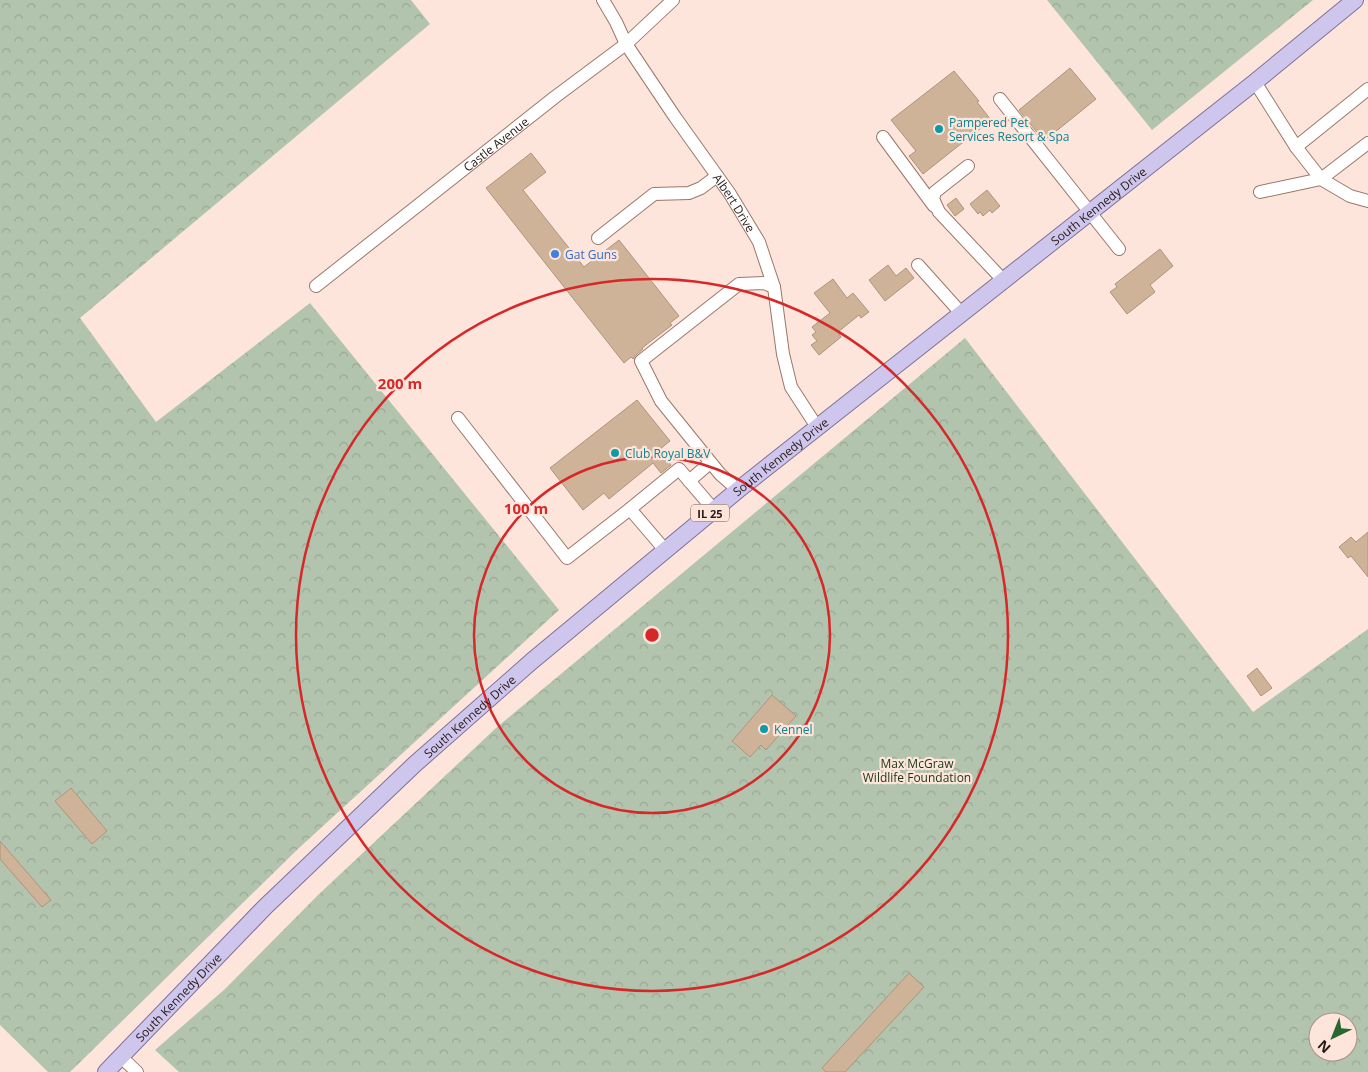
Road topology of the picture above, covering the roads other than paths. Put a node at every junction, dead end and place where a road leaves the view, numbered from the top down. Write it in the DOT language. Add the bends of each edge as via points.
graph roads {
  1 [pos="603,0"];
  2 [pos="673,0"];
  3 [pos="1355,0"];
  4 [pos="626,44"];
  5 [pos="1255,82"];
  6 [pos="1368,89"];
  7 [pos="1000,99"];
  8 [pos="883,137"];
  9 [pos="1368,143"];
  10 [pos="1296,147"];
  11 [pos="968,166"];
  12 [pos="717,176"];
  13 [pos="1321,179"];
  14 [pos="1260,192"];
  15 [pos="1368,201"];
  16 [pos="1090,211"];
  17 [pos="939,212"];
  18 [pos="598,238"];
  19 [pos="1119,249"];
  20 [pos="918,265"];
  21 [pos="1003,280"];
  22 [pos="316,286"];
  23 [pos="774,287"];
  24 [pos="961,313"];
  25 [pos="458,418"];
  26 [pos="817,427"];
  27 [pos="710,463"];
  28 [pos="689,481"];
  29 [pos="738,490"];
  30 [pos="630,509"];
  31 [pos="714,510"];
  32 [pos="665,550"];
  33 [pos="121,1056"];
  34 [pos="106,1072"];
  35 [pos="137,1072"];
  1 -- 4 [label="street, Albert Drive"];
  2 -- 4 [label="street, Castle Avenue"];
  3 -- 5 [label="main road, South Kennedy Drive / IL 25"];
  4 -- 12 [label="street, Albert Drive"];
  4 -- 22 [label="street, Castle Avenue"];
  5 -- 10 [label="street"];
  5 -- 16 [label="main road, South Kennedy Drive / IL 25"];
  6 -- 10 [label="street"];
  7 -- 16 [label="street"];
  8 -- 17 [label="street"];
  9 -- 13 [label="street"];
  10 -- 13 [label="street"];
  11 -- 17 [label="street" via="935,192 933,199"];
  12 -- 18 [label="street" via="689,193 654,194"];
  12 -- 23 [label="street, Albert Drive" via="759,242"];
  13 -- 14 [label="street"];
  13 -- 15 [label="street" via="1350,196"];
  16 -- 19 [label="street"];
  16 -- 21 [label="main road, South Kennedy Drive / IL 25"];
  17 -- 21 [label="street"];
  20 -- 24 [label="street"];
  21 -- 24 [label="main road, South Kennedy Drive / IL 25"];
  23 -- 26 [label="street, Albert Drive" via="788,379 794,394"];
  23 -- 27 [label="street" via="764,283 739,284 642,361 661,401"];
  24 -- 26 [label="main road, South Kennedy Drive / IL 25"];
  25 -- 30 [label="street" via="567,558"];
  26 -- 29 [label="main road, South Kennedy Drive / IL 25"];
  27 -- 28 [label="street"];
  27 -- 29 [label="street"];
  28 -- 30 [label="street" via="679,469"];
  28 -- 31 [label="street"];
  29 -- 31 [label="main road, South Kennedy Drive / IL 25"];
  30 -- 32 [label="street"];
  31 -- 32 [label="main road, South Kennedy Drive / IL 25"];
  32 -- 33 [label="main road, South Kennedy Drive / IL 25" via="415,764 249,922"];
  33 -- 34 [label="main road, South Kennedy Drive / IL 25"];
  33 -- 35 [label="street"];
}
